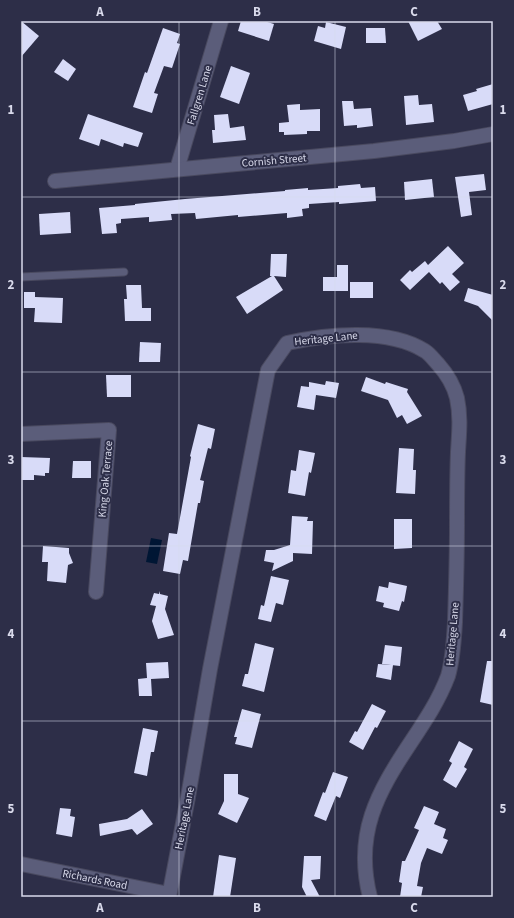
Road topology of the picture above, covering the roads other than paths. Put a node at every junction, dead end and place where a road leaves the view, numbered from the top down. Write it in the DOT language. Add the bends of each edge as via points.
graph roads {
  1 [pos="221,21"];
  2 [pos="493,134"];
  3 [pos="177,169"];
  4 [pos="55,181"];
  5 [pos="124,272"];
  6 [pos="21,277"];
  7 [pos="21,434"];
  8 [pos="96,592"];
  9 [pos="21,864"];
  10 [pos="169,895"];
  11 [pos="370,897"];
  1 -- 3 [label="street, Fallgren Lane"];
  2 -- 3 [label="street, Cornish Street" via="374,151"];
  3 -- 4 [label="street, Cornish Street"];
  5 -- 6 [label="lane"];
  7 -- 8 [label="street, King Oak Terrace" via="109,430"];
  9 -- 10 [label="street, Richards Road"];
  10 -- 11 [label="street, Heritage Lane" via="268,370 287,343 362,334 405,341 426,352 446,373 457,396 460,424 453,655 435,704 398,762 373,808 367,826 365,850 366,881"];
}
